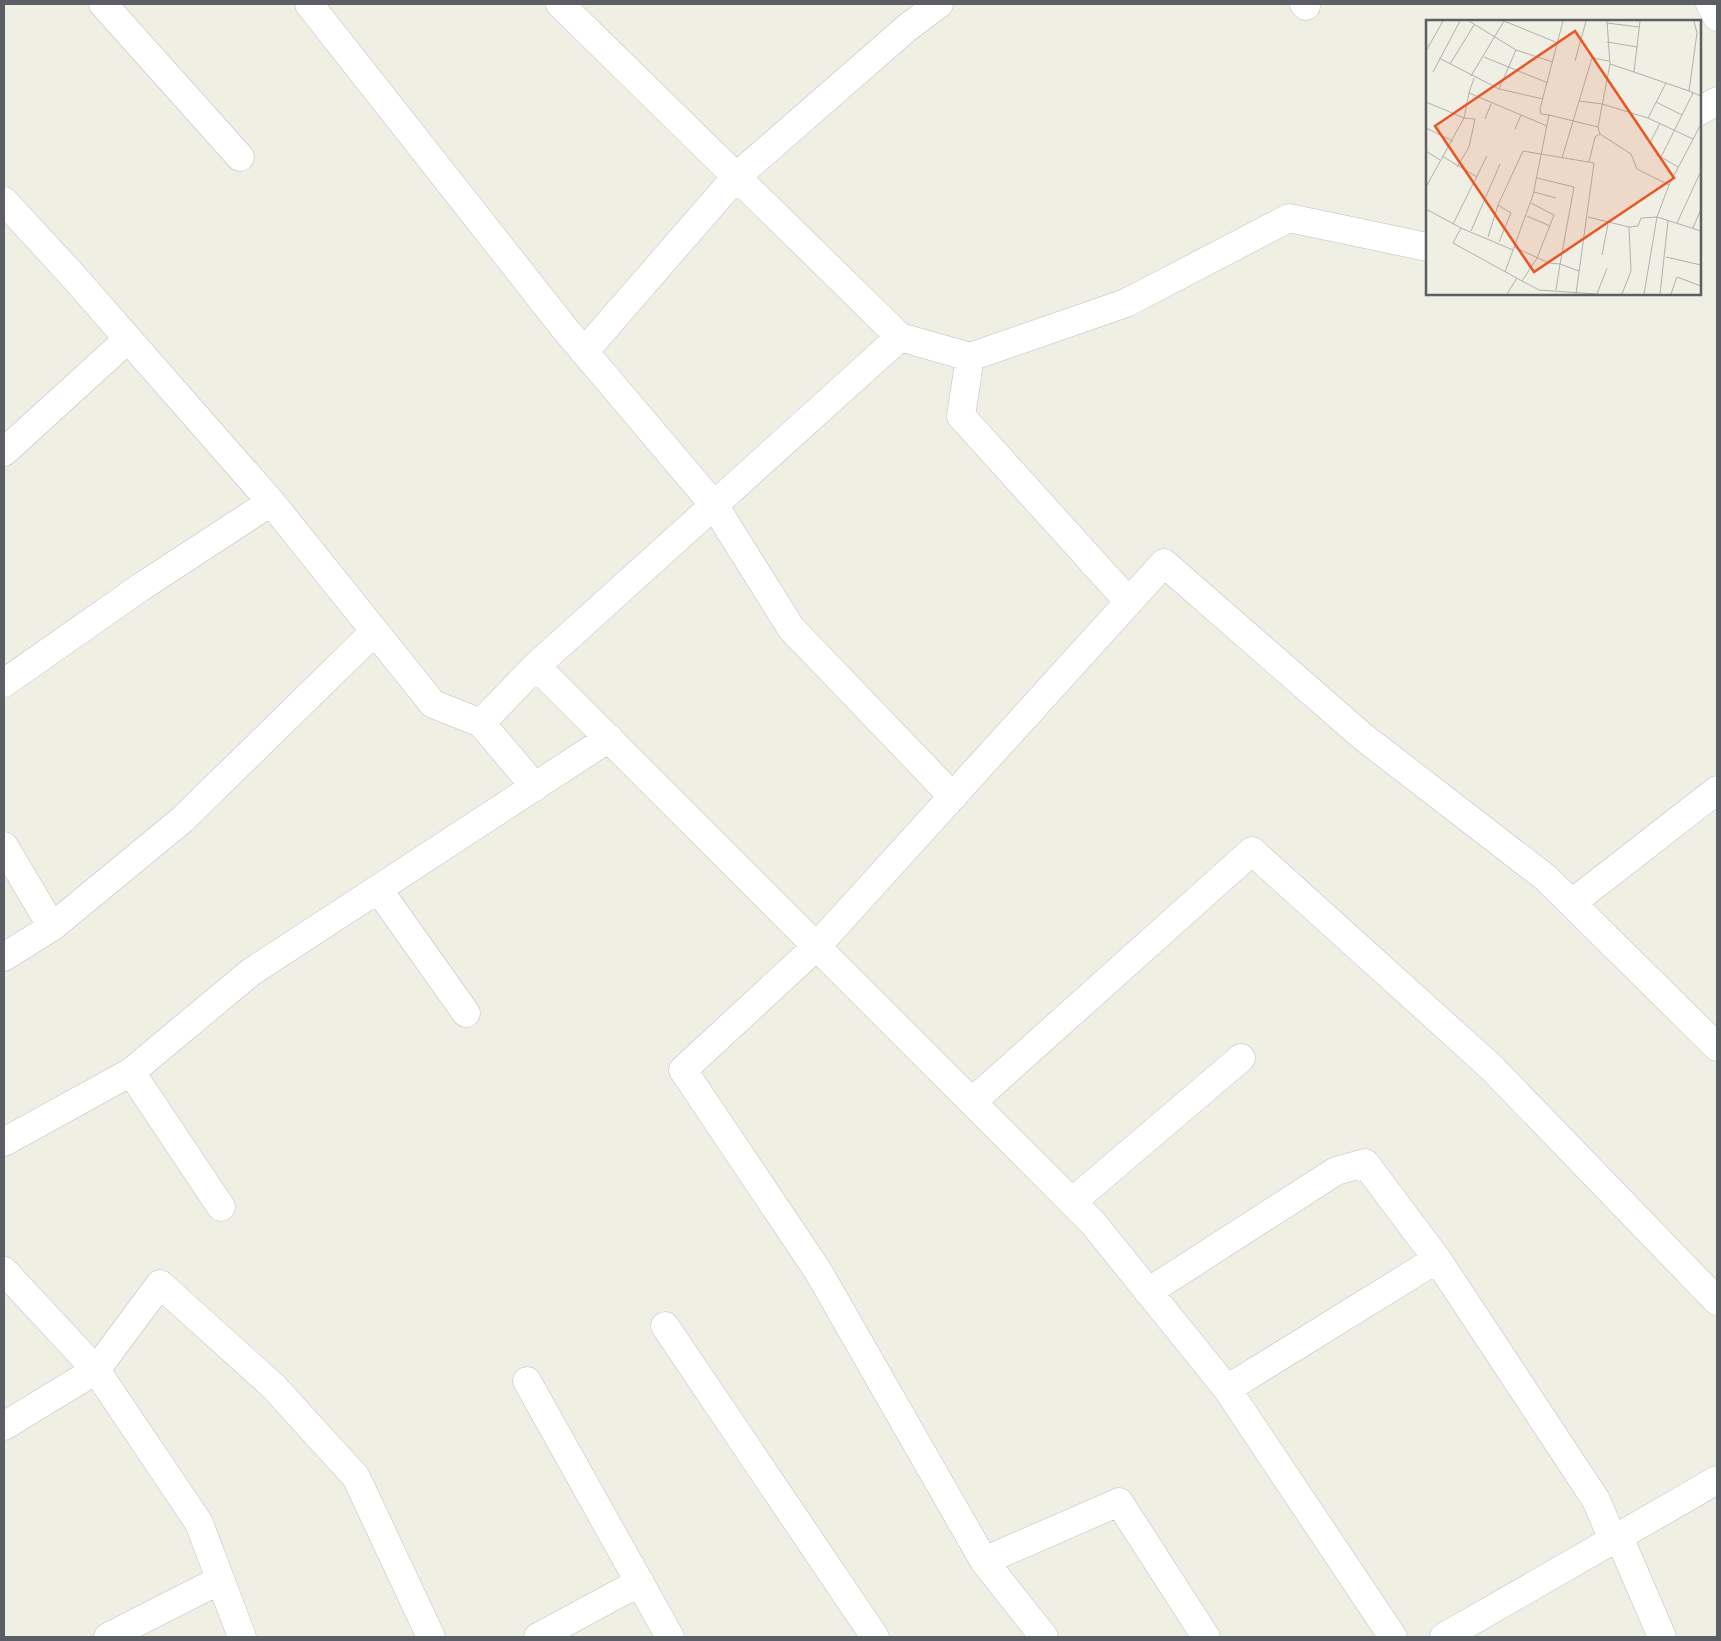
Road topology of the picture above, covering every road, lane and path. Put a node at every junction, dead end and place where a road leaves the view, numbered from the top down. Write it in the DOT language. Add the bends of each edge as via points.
graph roads {
  1 [pos="103,4"];
  2 [pos="309,4"];
  3 [pos="560,4"];
  4 [pos="939,4"];
  5 [pos="1710,4"];
  6 [pos="1717,17"];
  7 [pos="1717,101"];
  8 [pos="1701,110"];
  9 [pos="240,157"];
  10 [pos="736,177"];
  11 [pos="4,201"];
  12 [pos="1426,247"];
  13 [pos="900,337"];
  14 [pos="128,339"];
  15 [pos="584,352"];
  16 [pos="970,357"];
  17 [pos="4,452"];
  18 [pos="271,502"];
  19 [pos="714,505"];
  20 [pos="1129,602"];
  21 [pos="374,631"];
  22 [pos="536,666"];
  23 [pos="4,682"];
  24 [pos="481,723"];
  25 [pos="609,738"];
  26 [pos="535,787"];
  27 [pos="1717,790"];
  28 [pos="953,798"];
  29 [pos="4,846"];
  30 [pos="378,889"];
  31 [pos="1572,903"];
  32 [pos="52,927"];
  33 [pos="817,946"];
  34 [pos="4,957"];
  35 [pos="466,1013"];
  36 [pos="1717,1047"];
  37 [pos="1241,1058"];
  38 [pos="131,1072"];
  39 [pos="972,1102"];
  40 [pos="4,1142"];
  41 [pos="1072,1202"];
  42 [pos="221,1207"];
  43 [pos="1437,1259"];
  44 [pos="4,1271"];
  45 [pos="1148,1292"];
  46 [pos="1717,1301"];
  47 [pos="665,1326"];
  48 [pos="96,1370"];
  49 [pos="527,1381"];
  50 [pos="1227,1389"];
  51 [pos="4,1426"];
  52 [pos="1717,1480"];
  53 [pos="1619,1537"];
  54 [pos="984,1561"];
  55 [pos="220,1580"];
  56 [pos="640,1582"];
  57 [pos="108,1637"];
  58 [pos="242,1637"];
  59 [pos="432,1637"];
  60 [pos="538,1637"];
  61 [pos="670,1637"];
  62 [pos="875,1637"];
  63 [pos="1044,1637"];
  64 [pos="1206,1637"];
  65 [pos="1393,1637"];
  66 [pos="1444,1637"];
  67 [pos="1662,1637"];
  1 -- 9 [label="street"];
  2 -- 15 [label="street"];
  3 -- 10 [label="street"];
  4 -- 10 [label="street" via="908,27"];
  5 -- 6 [label="street"];
  7 -- 8 [label="street"];
  10 -- 13 [label="street"];
  10 -- 15 [label="street"];
  11 -- 14 [label="street"];
  12 -- 16 [label="street" via="1289,218 1126,303"];
  13 -- 16 [label="street"];
  13 -- 19 [label="street"];
  14 -- 17 [label="street"];
  14 -- 18 [label="street"];
  15 -- 19 [label="street"];
  16 -- 20 [label="street" via="961,416"];
  18 -- 21 [label="street"];
  18 -- 23 [label="street"];
  19 -- 22 [label="street"];
  19 -- 28 [label="street" via="791,628"];
  20 -- 28 [label="street"];
  20 -- 31 [label="street" via="1164,563 1362,736 1546,878"];
  21 -- 24 [label="street" via="433,704"];
  21 -- 32 [label="street" via="183,819"];
  22 -- 24 [label="street"];
  22 -- 25 [label="street"];
  24 -- 26 [label="street"];
  25 -- 26 [label="street"];
  25 -- 33 [label="street"];
  26 -- 30 [label="street"];
  27 -- 31 [label="street"];
  28 -- 33 [label="street"];
  29 -- 32 [label="street"];
  30 -- 35 [label="street"];
  30 -- 38 [label="street" via="252,972"];
  31 -- 36 [label="street"];
  32 -- 34 [label="street"];
  33 -- 39 [label="street"];
  33 -- 54 [label="street" via="683,1070 818,1271"];
  37 -- 41 [label="street"];
  38 -- 40 [label="street"];
  38 -- 42 [label="street"];
  39 -- 41 [label="street"];
  39 -- 46 [label="street" via="1252,851 1491,1067"];
  41 -- 45 [label="street"];
  43 -- 45 [label="street" via="1365,1163 1336,1171"];
  43 -- 50 [label="street"];
  43 -- 53 [label="street" via="1596,1500 1613,1540"];
  44 -- 48 [label="street"];
  45 -- 50 [label="street"];
  47 -- 62 [label="street"];
  48 -- 51 [label="street"];
  48 -- 55 [label="street" via="199,1523"];
  48 -- 59 [label="street" via="160,1284 274,1387 356,1477"];
  49 -- 56 [label="street"];
  50 -- 65 [label="street"];
  52 -- 53 [label="street"];
  53 -- 66 [label="street"];
  53 -- 67 [label="street"];
  54 -- 63 [label="street"];
  54 -- 64 [label="street" via="1120,1502"];
  55 -- 57 [label="street"];
  55 -- 58 [label="street"];
  56 -- 60 [label="street"];
  56 -- 61 [label="street"];
}
